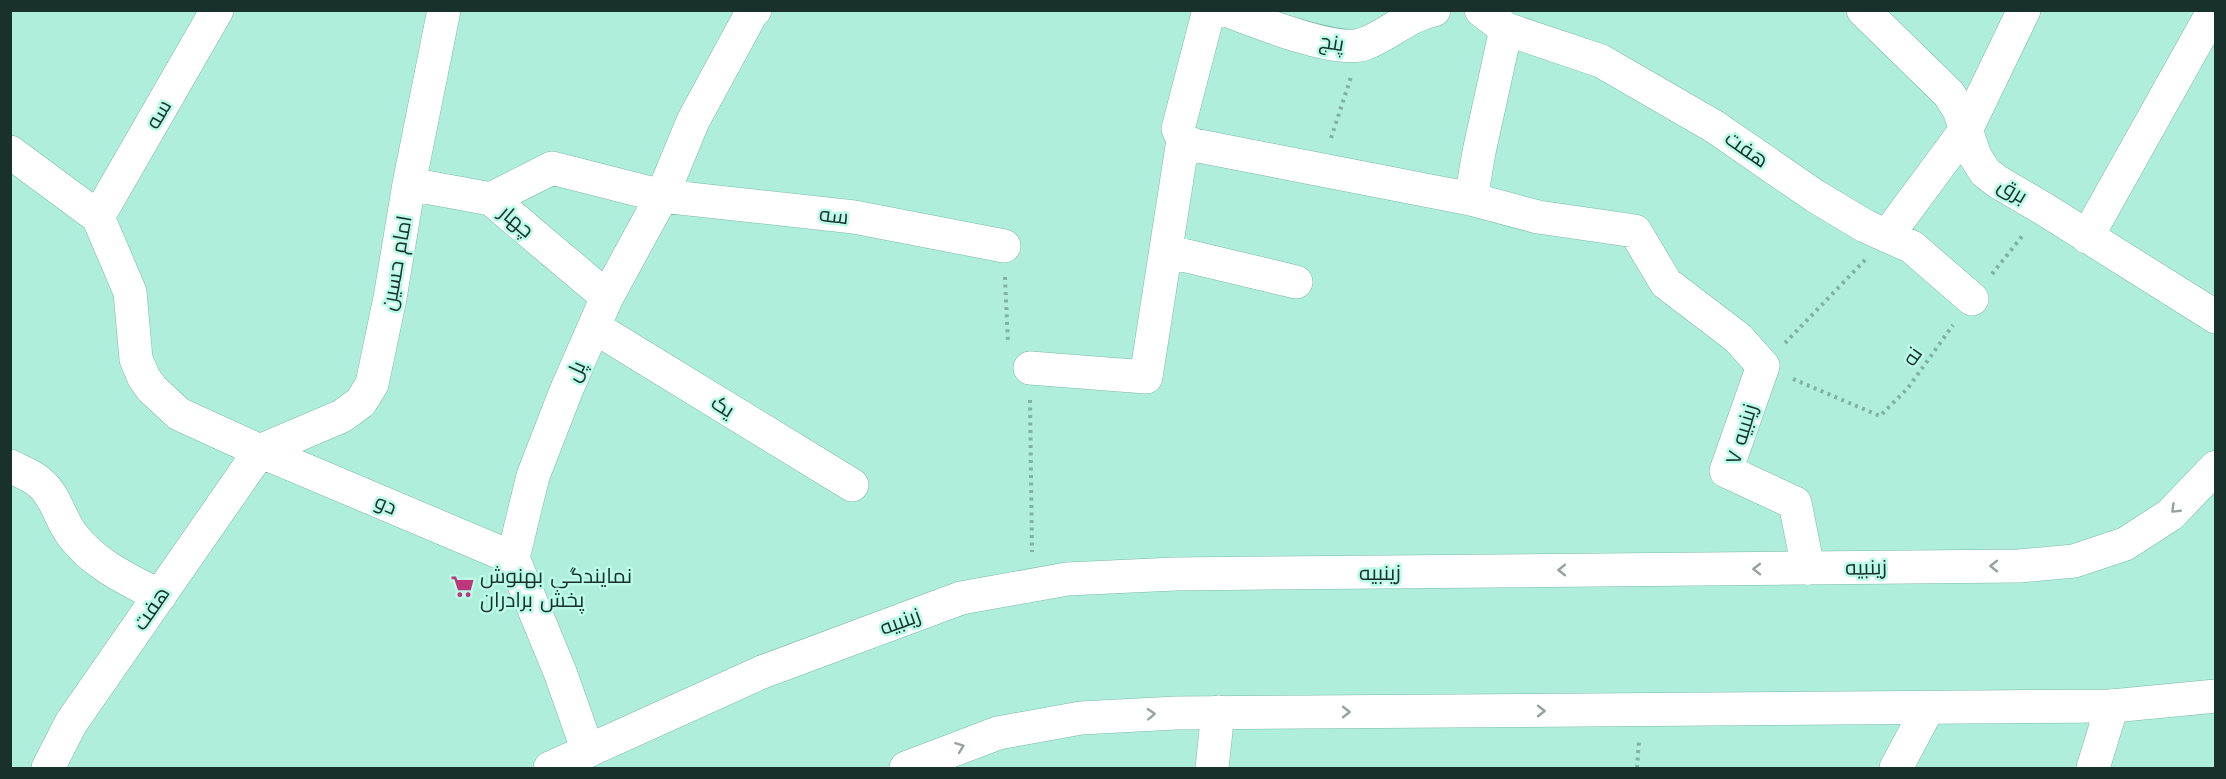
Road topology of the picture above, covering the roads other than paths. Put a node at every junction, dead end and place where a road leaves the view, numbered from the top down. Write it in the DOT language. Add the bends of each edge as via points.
graph roads {
  1 [pos="217,10"];
  2 [pos="444,10"];
  3 [pos="1209,10"];
  4 [pos="1226,10"];
  5 [pos="1434,10"];
  6 [pos="1863,10"];
  7 [pos="2024,10"];
  8 [pos="2214,10"];
  9 [pos="751,12"];
  10 [pos="1493,20"];
  11 [pos="1967,128"];
  12 [pos="1183,140"];
  13 [pos="10,152"];
  14 [pos="409,184"];
  15 [pos="662,196"];
  16 [pos="491,199"];
  17 [pos="1471,200"];
  18 [pos="98,217"];
  19 [pos="1887,236"];
  20 [pos="2087,237"];
  21 [pos="1004,246"];
  22 [pos="1166,251"];
  23 [pos="1296,282"];
  24 [pos="607,297"];
  25 [pos="1972,299"];
  26 [pos="2216,317"];
  27 [pos="594,327"];
  28 [pos="1030,369"];
  29 [pos="260,451"];
  30 [pos="10,466"];
  31 [pos="2216,467"];
  32 [pos="852,486"];
  33 [pos="513,558"];
  34 [pos="1808,568"];
  35 [pos="160,596"];
  36 [pos="2216,696"];
  37 [pos="2112,706"];
  38 [pos="1928,708"];
  39 [pos="1218,712"];
  40 [pos="593,760"];
  41 [pos="48,768"];
  42 [pos="550,768"];
  43 [pos="906,768"];
  44 [pos="1212,768"];
  45 [pos="1896,768"];
  46 [pos="2093,768"];
  1 -- 18 [label="street, سه"];
  2 -- 14 [label="street, امام حسین"];
  3 -- 12 [label="street" via="1178,129"];
  4 -- 5 [label="street, پنج" via="1294,35 1346,46 1362,45 1406,19"];
  6 -- 11 [label="street, برق" via="1949,94"];
  7 -- 11 [label="street"];
  8 -- 20 [label="street"];
  9 -- 15 [label="street, پل" via="693,121"];
  10 -- 17 [label="street, هفت"];
  10 -- 19 [label="street, هفت" via="1601,61 1715,127 1815,196"];
  11 -- 19 [label="street"];
  11 -- 20 [label="street, برق" via="1975,156 1985,172"];
  12 -- 17 [label="street"];
  12 -- 22 [label="street"];
  13 -- 18 [label="street"];
  14 -- 16 [label="street, چهار"];
  14 -- 29 [label="street, امام حسین" via="372,384 361,402 342,416"];
  15 -- 16 [label="street, سه" via="552,168"];
  15 -- 21 [label="street, سه" via="854,217"];
  15 -- 24 [label="street, پل"];
  16 -- 24 [label="street, چهار"];
  17 -- 34 [label="street, زینبیه ۷" via="1538,217 1635,231 1666,283 1738,338 1762,366 1726,471 1795,503"];
  18 -- 29 [label="street, دو" via="130,292 136,359 144,378 179,414"];
  19 -- 25 [label="street, هفت" via="1912,247"];
  20 -- 26 [label="street, برق"];
  22 -- 23 [label="street"];
  22 -- 28 [label="street" via="1146,377"];
  24 -- 27 [label="street, پل"];
  27 -- 32 [label="street, یک"];
  27 -- 33 [label="street, پل" via="532,476"];
  29 -- 33 [label="street, دو"];
  29 -- 35 [label="street, هفت"];
  30 -- 35 [label="street" via="39,482 72,536 87,550 110,569"];
  31 -- 34 [label="street, زینبیه, one-way" via="2170,515 2125,544 2074,561 2019,566"];
  33 -- 40 [label="street"];
  34 -- 40 [label="street, زینبیه, one-way" via="1175,574 1067,579 961,598 762,672"];
  35 -- 41 [label="street, هفت" via="71,723"];
  36 -- 37 [label="street"];
  37 -- 38 [label="street"];
  37 -- 46 [label="street"];
  39 -- 38 [label="street, one-way"];
  38 -- 45 [label="street"];
  43 -- 39 [label="street, one-way" via="998,733 1082,718"];
  39 -- 44 [label="street"];
  40 -- 42 [label="street, زینبیه"];
}
